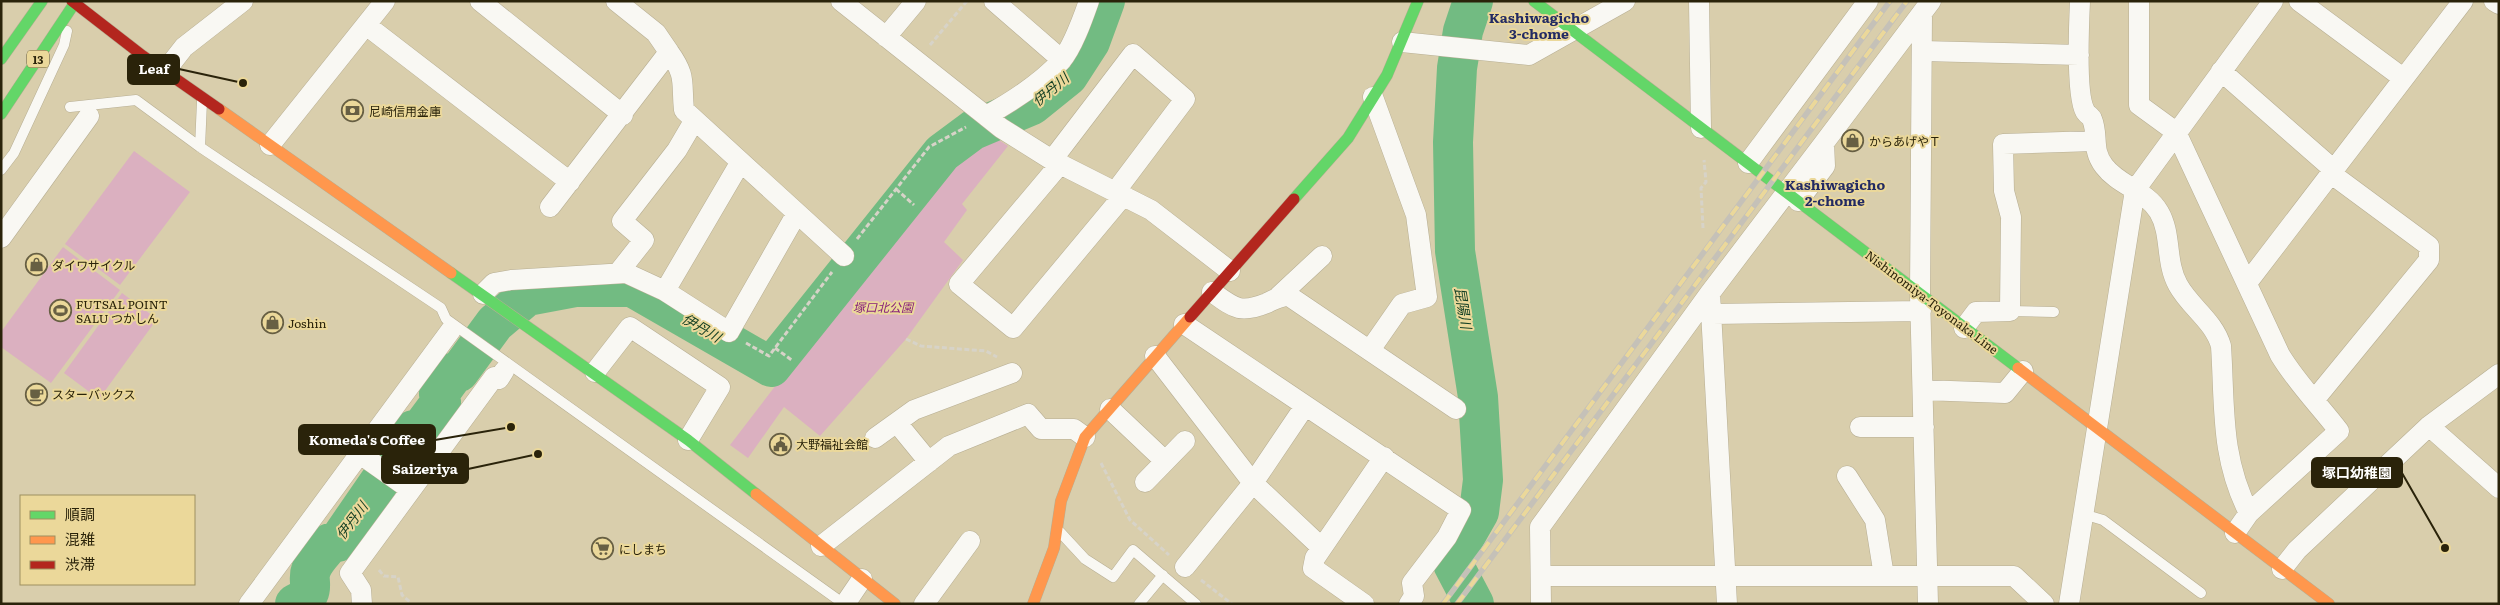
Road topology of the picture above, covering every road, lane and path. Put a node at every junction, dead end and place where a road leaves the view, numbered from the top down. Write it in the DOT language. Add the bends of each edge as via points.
graph roads {
  1 [pos="42,1"];
  2 [pos="243,1"];
  3 [pos="385,1"];
  4 [pos="616,1"];
  5 [pos="841,1"];
  6 [pos="916,1"];
  7 [pos="967,1"];
  8 [pos="994,1"];
  9 [pos="1089,1"];
  10 [pos="1418,1"];
  11 [pos="1534,1"];
  12 [pos="1625,1"];
  13 [pos="1699,1"];
  14 [pos="1868,1"];
  15 [pos="2080,1"];
  16 [pos="2139,1"];
  17 [pos="2274,1"];
  18 [pos="2299,1"];
  19 [pos="2464,1"];
  20 [pos="2494,1"];
  21 [pos="74,2"];
  22 [pos="482,2"];
  23 [pos="2499,4"];
  24 [pos="1927,7"];
  25 [pos="366,25"];
  26 [pos="1574,31"];
  27 [pos="886,37"];
  28 [pos="1402,42"];
  29 [pos="5,46"];
  30 [pos="1922,51"];
  31 [pos="669,52"];
  32 [pos="2079,55"];
  33 [pos="1,59"];
  34 [pos="1062,60"];
  35 [pos="917,61"];
  36 [pos="166,70"];
  37 [pos="2221,71"];
  38 [pos="2403,78"];
  39 [pos="202,96"];
  40 [pos="1372,97"];
  41 [pos="70,107"];
  42 [pos="1,114"];
  43 [pos="623,115"];
  44 [pos="89,116"];
  45 [pos="694,121"];
  46 [pos="993,122"];
  47 [pos="1702,128"];
  48 [pos="2176,132"];
  49 [pos="2094,141"];
  50 [pos="270,145"];
  51 [pos="200,147"];
  52 [pos="1056,162"];
  53 [pos="740,163"];
  54 [pos="1748,163"];
  55 [pos="1,170"];
  56 [pos="2334,170"];
  57 [pos="570,182"];
  58 [pos="896,189"];
  59 [pos="2135,190"];
  60 [pos="1119,194"];
  61 [pos="1793,197"];
  62 [pos="914,205"];
  63 [pos="550,207"];
  64 [pos="797,214"];
  65 [pos="1703,228"];
  66 [pos="1,238"];
  67 [pos="844,256"];
  68 [pos="1322,256"];
  69 [pos="1230,271"];
  70 [pos="618,274"];
  71 [pos="2247,283"];
  72 [pos="665,291"];
  73 [pos="1212,292"];
  74 [pos="1710,293"];
  75 [pos="1279,296"];
  76 [pos="488,298"];
  77 [pos="1920,302"];
  78 [pos="2010,311"];
  79 [pos="2054,312"];
  80 [pos="1712,314"];
  81 [pos="1184,324"];
  82 [pos="1964,328"];
  83 [pos="459,331"];
  84 [pos="775,348"];
  85 [pos="1370,350"];
  86 [pos="1155,356"];
  87 [pos="793,361"];
  88 [pos="500,363"];
  89 [pos="2023,371"];
  90 [pos="595,372"];
  91 [pos="1012,373"];
  92 [pos="2499,374"];
  93 [pos="1924,390"];
  94 [pos="2315,399"];
  95 [pos="1305,406"];
  96 [pos="1110,409"];
  97 [pos="1456,409"];
  98 [pos="897,423"];
  99 [pos="1860,426"];
  100 [pos="1924,426"];
  101 [pos="2428,426"];
  102 [pos="2096,427"];
  103 [pos="1085,437"];
  104 [pos="875,438"];
  105 [pos="688,440"];
  106 [pos="1185,441"];
  107 [pos="360,454"];
  108 [pos="1384,457"];
  109 [pos="1165,461"];
  110 [pos="929,462"];
  111 [pos="1847,476"];
  112 [pos="1145,482"];
  113 [pos="1253,484"];
  114 [pos="2499,488"];
  115 [pos="411,490"];
  116 [pos="2249,513"];
  117 [pos="2083,514"];
  118 [pos="1057,528"];
  119 [pos="2235,533"];
  120 [pos="970,541"];
  121 [pos="820,546"];
  122 [pos="1322,548"];
  123 [pos="377,564"];
  124 [pos="1185,568"];
  125 [pos="2282,569"];
  126 [pos="1163,576"];
  127 [pos="1541,576"];
  128 [pos="1725,576"];
  129 [pos="1884,576"];
  130 [pos="1928,576"];
  131 [pos="862,579"];
  132 [pos="2201,593"];
  133 [pos="1355,601"];
  134 [pos="410,602"];
  135 [pos="2322,602"];
  136 [pos="249,604"];
  137 [pos="362,604"];
  138 [pos="844,604"];
  139 [pos="895,604"];
  140 [pos="924,604"];
  141 [pos="1033,604"];
  142 [pos="1139,604"];
  143 [pos="1196,604"];
  144 [pos="1232,604"];
  145 [pos="1409,604"];
  146 [pos="1541,604"];
  147 [pos="1727,604"];
  148 [pos="1928,604"];
  149 [pos="2044,604"];
  150 [pos="2069,604"];
  1 -- 29 [label="street, 13"];
  2 -- 36 [label="street" via="184,47"];
  3 -- 25 [label="street"];
  4 -- 31 [label="street" via="656,33"];
  5 -- 27 [label="street"];
  6 -- 27 [label="street"];
  7 -- 35 [label="path"];
  8 -- 34 [label="street"];
  9 -- 34 [label="street"];
  10 -- 28 [label="street"];
  11 -- 26 [label="street, Nishinomiya-Toyonaka Line"];
  12 -- 26 [label="street"];
  13 -- 47 [label="street"];
  14 -- 54 [label="street"];
  15 -- 32 [label="street"];
  16 -- 48 [label="street" via="2139,105"];
  17 -- 37 [label="street"];
  18 -- 38 [label="street"];
  19 -- 38 [label="street"];
  20 -- 23 [label="street"];
  21 -- 36 [label="street"];
  21 -- 42 [label="street, 13"];
  21 -- 55 [label="lane" via="64,45 14,153"];
  22 -- 43 [label="street"];
  24 -- 30 [label="street"];
  24 -- 61 [label="street" via="1824,143 1825,166"];
  25 -- 50 [label="street"];
  25 -- 57 [label="street"];
  26 -- 28 [label="street" via="1530,55"];
  26 -- 47 [label="street, Nishinomiya-Toyonaka Line"];
  27 -- 35 [label="street"];
  28 -- 40 [label="street" via="1387,75"];
  29 -- 33 [label="street, 13"];
  30 -- 32 [label="street"];
  30 -- 77 [label="street"];
  31 -- 43 [label="street"];
  31 -- 45 [label="street" via="680,68 685,84 684,110"];
  32 -- 49 [label="street" via="2084,111 2092,119"];
  34 -- 46 [label="street"];
  35 -- 46 [label="street"];
  36 -- 39 [label="street"];
  37 -- 48 [label="street"];
  37 -- 56 [label="street"];
  38 -- 56 [label="street"];
  39 -- 50 [label="street"];
  39 -- 51 [label="lane"];
  40 -- 69 [label="street" via="1348,138"];
  40 -- 85 [label="street" via="1416,215 1428,297 1402,304"];
  41 -- 51 [label="lane" via="136,100"];
  43 -- 57 [label="street"];
  44 -- 66 [label="street"];
  45 -- 53 [label="street"];
  45 -- 70 [label="street" via="677,150 622,221 644,240"];
  46 -- 52 [label="street"];
  47 -- 54 [label="street, Nishinomiya-Toyonaka Line"];
  47 -- 65 [label="path" via="1706,182 1701,188"];
  48 -- 59 [label="street"];
  48 -- 71 [label="street"];
  49 -- 59 [label="street" via="2098,158 2105,168"];
  49 -- 78 [label="street" via="2003,144 2004,191 2011,217"];
  50 -- 76 [label="street"];
  51 -- 83 [label="lane" via="441,308 446,319"];
  52 -- 60 [label="street"];
  52 -- 60 [label="street" via="1132,54 1185,99"];
  52 -- 60 [label="street" via="959,284 1014,328"];
  53 -- 64 [label="street"];
  53 -- 72 [label="street"];
  54 -- 61 [label="street, Nishinomiya-Toyonaka Line"];
  56 -- 71 [label="street"];
  56 -- 94 [label="street" via="2337,178 2429,246 2428,260"];
  57 -- 63 [label="street"];
  58 -- 62 [label="path"];
  59 -- 102 [label="street"];
  59 -- 116 [label="street" via="2146,196 2160,216 2178,285 2218,334 2225,432 2235,479"];
  60 -- 69 [label="street" via="1151,210"];
  61 -- 74 [label="street"];
  61 -- 77 [label="street, Nishinomiya-Toyonaka Line"];
  64 -- 67 [label="street"];
  64 -- 72 [label="street" via="729,332"];
  68 -- 75 [label="street"];
  69 -- 73 [label="street"];
  70 -- 72 [label="street" via="626,273"];
  70 -- 76 [label="street" via="494,283"];
  71 -- 94 [label="street" via="2280,355 2296,381"];
  73 -- 75 [label="street" via="1239,309 1250,310"];
  73 -- 81 [label="street"];
  74 -- 80 [label="street"];
  74 -- 127 [label="street" via="1540,527"];
  75 -- 85 [label="street" via="1289,296"];
  76 -- 90 [label="street"];
  77 -- 80 [label="street"];
  77 -- 82 [label="street, Nishinomiya-Toyonaka Line"];
  77 -- 93 [label="street"];
  78 -- 79 [label="lane"];
  78 -- 82 [label="street" via="1976,312"];
  80 -- 128 [label="street"];
  81 -- 86 [label="street"];
  81 -- 95 [label="street"];
  82 -- 89 [label="street, Nishinomiya-Toyonaka Line"];
  83 -- 88 [label="lane"];
  83 -- 107 [label="street"];
  84 -- 87 [label="path"];
  85 -- 97 [label="street"];
  86 -- 96 [label="street"];
  86 -- 113 [label="street"];
  88 -- 115 [label="street" via="498,379 494,376"];
  88 -- 138 [label="lane"];
  89 -- 93 [label="street" via="2005,393"];
  89 -- 102 [label="street, Nishinomiya-Toyonaka Line"];
  90 -- 105 [label="street"];
  90 -- 105 [label="street" via="630,327 720,387"];
  91 -- 98 [label="street" via="914,410"];
  92 -- 101 [label="street"];
  93 -- 100 [label="street"];
  94 -- 116 [label="street" via="2339,431"];
  95 -- 108 [label="street"];
  95 -- 113 [label="street"];
  96 -- 103 [label="street"];
  96 -- 109 [label="street"];
  98 -- 104 [label="street"];
  98 -- 110 [label="street"];
  99 -- 100 [label="street"];
  100 -- 130 [label="street"];
  101 -- 114 [label="street"];
  101 -- 125 [label="street" via="2297,550"];
  102 -- 117 [label="street"];
  102 -- 119 [label="street, Nishinomiya-Toyonaka Line"];
  103 -- 110 [label="street" via="1074,429 1041,429 1028,414 948,446"];
  103 -- 118 [label="street" via="1061,501"];
  103 -- 124 [label="path" via="1130,520"];
  105 -- 121 [label="street"];
  106 -- 109 [label="street"];
  107 -- 115 [label="street"];
  107 -- 136 [label="street"];
  108 -- 122 [label="street"];
  108 -- 145 [label="street" via="1461,510 1447,537 1412,582 1414,596"];
  109 -- 112 [label="street"];
  110 -- 121 [label="street"];
  111 -- 129 [label="street" via="1875,520"];
  113 -- 122 [label="street"];
  113 -- 124 [label="street"];
  115 -- 137 [label="street" via="350,573 361,590"];
  116 -- 119 [label="street"];
  117 -- 132 [label="lane" via="2103,520"];
  117 -- 150 [label="street"];
  118 -- 126 [label="lane" via="1085,559 1113,577 1133,550"];
  118 -- 141 [label="street" via="1054,548"];
  119 -- 125 [label="street, Nishinomiya-Toyonaka Line"];
  120 -- 140 [label="street"];
  121 -- 131 [label="street"];
  122 -- 133 [label="street" via="1313,568"];
  123 -- 134 [label="path" via="384,576 398,576 402,595"];
  124 -- 144 [label="path"];
  125 -- 135 [label="street, Nishinomiya-Toyonaka Line"];
  126 -- 142 [label="lane"];
  126 -- 143 [label="lane"];
  127 -- 128 [label="street"];
  127 -- 146 [label="street"];
  128 -- 129 [label="street"];
  128 -- 147 [label="street"];
  129 -- 130 [label="street"];
  130 -- 148 [label="street"];
  130 -- 149 [label="street" via="2014,576"];
  131 -- 138 [label="street"];
  131 -- 139 [label="street"];
}
